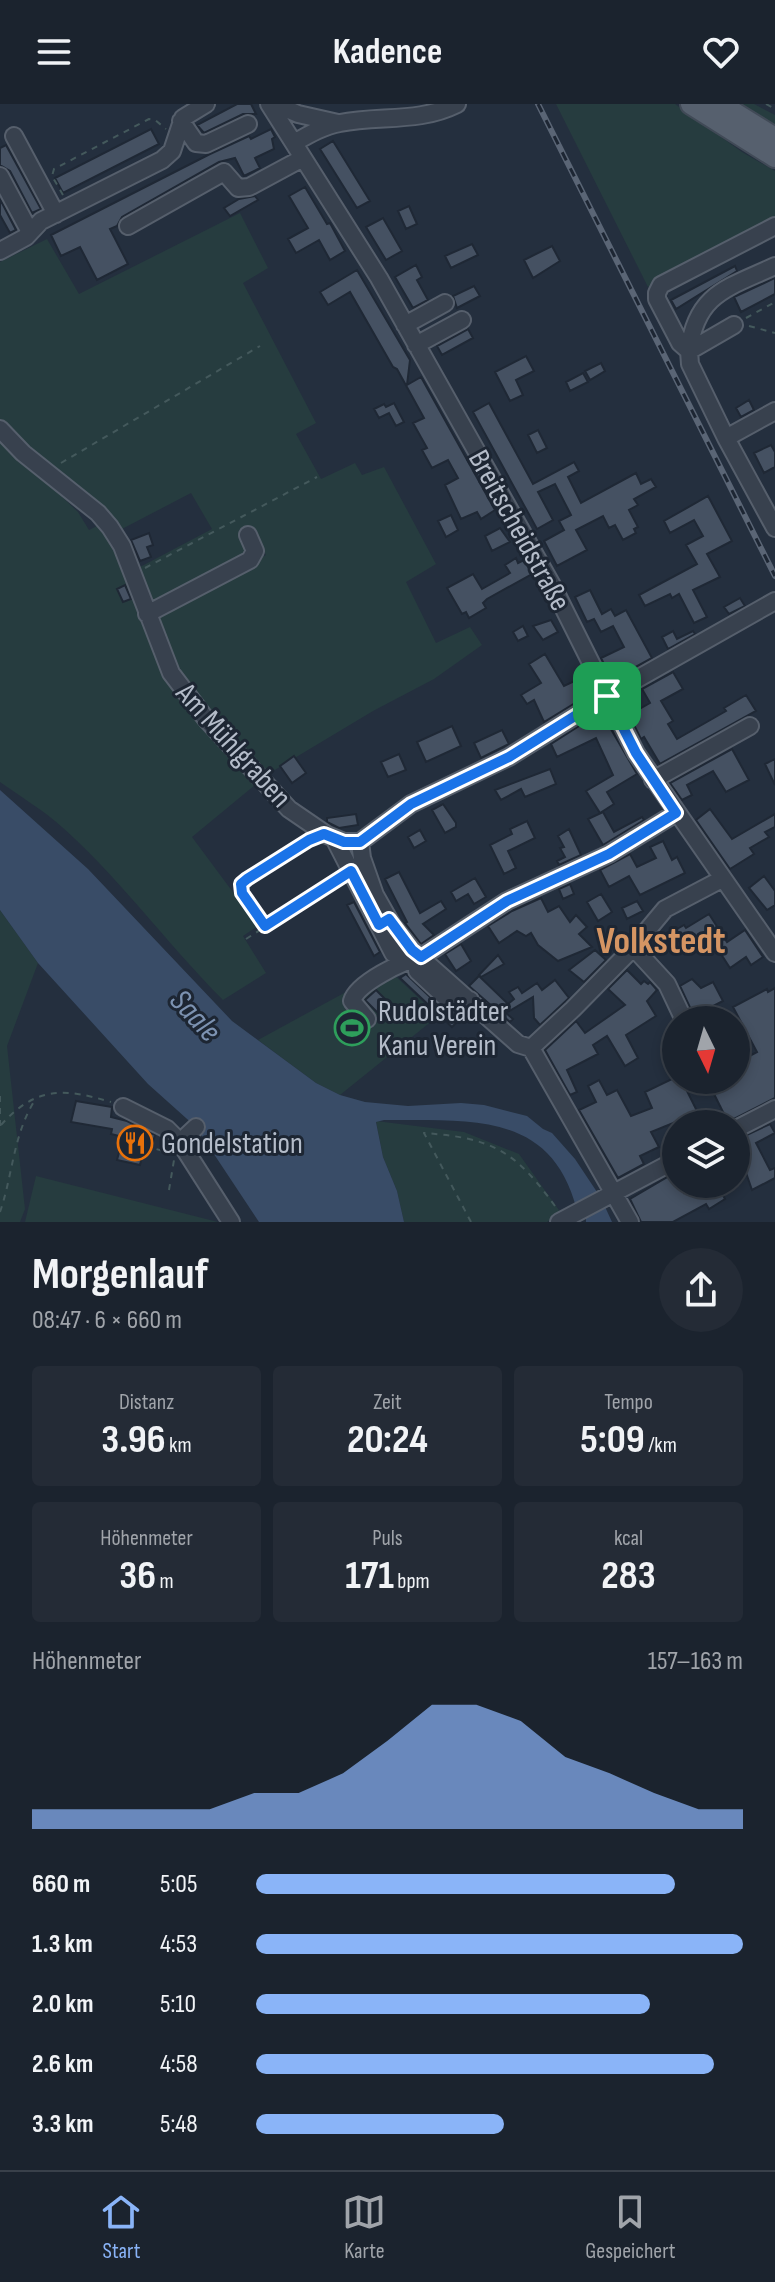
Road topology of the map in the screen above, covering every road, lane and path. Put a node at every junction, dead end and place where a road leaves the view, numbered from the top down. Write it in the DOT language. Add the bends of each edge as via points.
graph roads {
  1 [pos="206,104"];
  2 [pos="272,104"];
  3 [pos="457,104"];
  4 [pos="691,104"];
  5 [pos="720,104"];
  6 [pos="766,104"];
  7 [pos="775,109"];
  8 [pos="340,123"];
  9 [pos="248,124"];
  10 [pos="180,126"];
  11 [pos="14,136"];
  12 [pos="775,138"];
  13 [pos="298,151"];
  14 [pos="775,157"];
  15 [pos="0,176"];
  16 [pos="63,195"];
  17 [pos="56,214"];
  18 [pos="128,226"];
  19 [pos="775,226"];
  20 [pos="30,232"];
  21 [pos="0,251"];
  22 [pos="775,266"];
  23 [pos="775,302"];
  24 [pos="445,303"];
  25 [pos="462,320"];
  26 [pos="405,325"];
  27 [pos="734,325"];
  28 [pos="775,333"];
  29 [pos="416,345"];
  30 [pos="260,346"];
  31 [pos="689,351"];
  32 [pos="775,411"];
  33 [pos="3,437"];
  34 [pos="726,438"];
  35 [pos="46,471"];
  36 [pos="317,477"];
  37 [pos="775,528"];
  38 [pos="248,535"];
  39 [pos="133,574"];
  40 [pos="775,601"];
  41 [pos="147,614"];
  42 [pos="607,696"];
  43 [pos="750,726"];
  44 [pos="653,780"];
  45 [pos="676,813"];
  46 [pos="329,836"];
  47 [pos="360,842"];
  48 [pos="351,871"];
  49 [pos="722,879"];
  50 [pos="366,887"];
  51 [pos="265,926"];
  52 [pos="246,939"];
  53 [pos="633,947"];
  54 [pos="775,953"];
  55 [pos="417,959"];
  56 [pos="677,1006"];
  57 [pos="367,1019"];
  58 [pos="531,1048"];
  59 [pos="0,1096"];
  60 [pos="36,1099"];
  61 [pos="134,1109"];
  62 [pos="775,1109"];
  63 [pos="750,1122"];
  64 [pos="0,1126"];
  65 [pos="196,1127"];
  66 [pos="157,1142"];
  67 [pos="145,1146"];
  68 [pos="180,1148"];
  69 [pos="155,1149"];
  70 [pos="662,1167"];
  71 [pos="169,1190"];
  72 [pos="607,1195"];
  73 [pos="0,1212"];
  74 [pos="564,1219"];
  75 [pos="231,1222"];
  76 [pos="471,1222"];
  77 [pos="630,1222"];
  1 -- 10 [label="street" via="189,113"];
  2 -- 8 [label="street"];
  2 -- 13 [label="street, Breitscheidstraße"];
  3 -- 8 [label="street" via="424,116"];
  4 -- 14 [label="main road"];
  5 -- 12 [label="main road"];
  6 -- 7 [label="path"];
  8 -- 13 [label="street" via="315,131"];
  9 -- 10 [label="street" via="206,144 196,143"];
  10 -- 16 [label="path" via="167,131 149,119 54,169 52,176"];
  10 -- 17 [label="street" via="172,151 162,160"];
  11 -- 17 [label="street"];
  13 -- 18 [label="street" via="249,187 238,188 224,172"];
  13 -- 26 [label="street, Breitscheidstraße"];
  15 -- 20 [label="street"];
  17 -- 20 [label="street"];
  19 -- 31 [label="street" via="661,285 657,299"];
  20 -- 21 [label="street"];
  22 -- 31 [label="street" via="704,304 691,331"];
  23 -- 27 [label="path"];
  24 -- 26 [label="street"];
  25 -- 29 [label="street"];
  26 -- 29 [label="street, Breitscheidstraße"];
  27 -- 28 [label="path"];
  27 -- 31 [label="street"];
  29 -- 42 [label="street, Breitscheidstraße" via="557,595"];
  30 -- 35 [label="path"];
  31 -- 34 [label="street" via="690,364"];
  32 -- 34 [label="street"];
  33 -- 35 [label="street, Am Mühlgraben"];
  34 -- 37 [label="street"];
  35 -- 39 [label="street, Am Mühlgraben" via="110,527"];
  36 -- 39 [label="path"];
  38 -- 41 [label="street" via="255,551 250,560"];
  39 -- 41 [label="street, Am Mühlgraben"];
  40 -- 42 [label="street"];
  41 -- 46 [label="street, Am Mühlgraben" via="171,673 206,719 289,809"];
  42 -- 44 [label="street, Breitscheidstraße"];
  42 -- 47 [label="street" via="509,757 411,804"];
  43 -- 44 [label="street"];
  44 -- 45 [label="street, Breitscheidstraße"];
  45 -- 49 [label="street, Breitscheidstraße"];
  45 -- 55 [label="street" via="609,854 507,901"];
  46 -- 47 [label="street, Am Mühlgraben"];
  46 -- 48 [label="street"];
  46 -- 51 [label="path" via="309,840 241,884"];
  47 -- 50 [label="street"];
  48 -- 50 [label="street"];
  48 -- 51 [label="path"];
  49 -- 53 [label="street" via="665,909"];
  49 -- 54 [label="street, Breitscheidstraße"];
  50 -- 55 [label="street" via="384,922"];
  51 -- 52 [label="path"];
  53 -- 56 [label="street" via="667,984"];
  53 -- 58 [label="street"];
  55 -- 57 [label="street" via="354,994 352,1001"];
  55 -- 58 [label="street" via="518,1044"];
  58 -- 72 [label="street"];
  59 -- 64 [label="path"];
  60 -- 61 [label="path" via="64,1091"];
  60 -- 64 [label="path" via="16,1108"];
  60 -- 73 [label="path" via="23,1118"];
  61 -- 68 [label="street" via="167,1129"];
  62 -- 63 [label="street"];
  65 -- 68 [label="street"];
  66 -- 69 [label="path"];
  67 -- 69 [label="path"];
  68 -- 69 [label="path"];
  68 -- 71 [label="path"];
  68 -- 75 [label="street"];
  70 -- 72 [label="street"];
  72 -- 74 [label="street"];
  72 -- 77 [label="street"];
  74 -- 76 [label="path" via="508,1153 458,1136 424,1133"];
}
